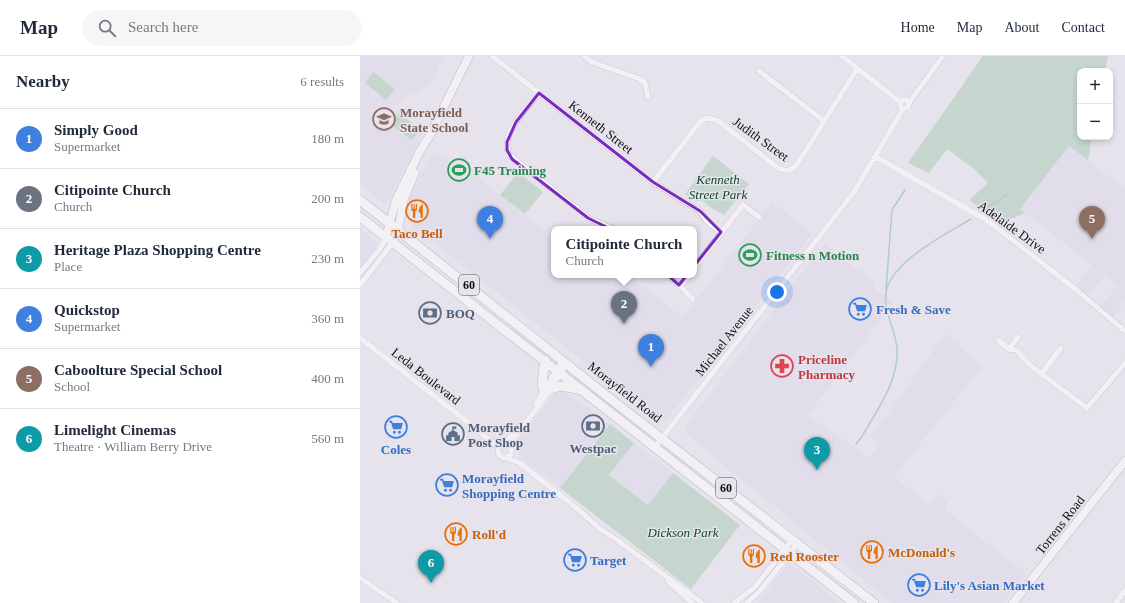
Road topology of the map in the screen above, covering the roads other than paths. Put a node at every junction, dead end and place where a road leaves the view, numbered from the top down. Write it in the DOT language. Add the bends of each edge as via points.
graph roads {
  1 [pos="469,56"];
  2 [pos="492,56"];
  3 [pos="584,56"];
  4 [pos="842,56"];
  5 [pos="943,56"];
  6 [pos="857,68"];
  7 [pos="759,71"];
  8 [pos="539,93"];
  9 [pos="648,97"];
  10 [pos="900,102"];
  11 [pos="909,103"];
  12 [pos="903,109"];
  13 [pos="824,121"];
  14 [pos="429,137"];
  15 [pos="876,157"];
  16 [pos="653,182"];
  17 [pos="360,200"];
  18 [pos="360,217"];
  19 [pos="759,217"];
  20 [pos="390,224"];
  21 [pos="606,226"];
  22 [pos="398,230"];
  23 [pos="721,232"];
  24 [pos="389,240"];
  25 [pos="697,264"];
  26 [pos="360,273"];
  27 [pos="670,278"];
  28 [pos="686,278"];
  29 [pos="360,285"];
  30 [pos="679,285"];
  31 [pos="693,299"];
  32 [pos="1125,331"];
  33 [pos="1018,337"];
  34 [pos="360,338"];
  35 [pos="999,341"];
  36 [pos="1060,348"];
  37 [pos="1009,349"];
  38 [pos="545,360"];
  39 [pos="565,362"];
  40 [pos="1125,363"];
  41 [pos="559,371"];
  42 [pos="1041,374"];
  43 [pos="547,390"];
  44 [pos="582,390"];
  45 [pos="662,438"];
  46 [pos="501,445"];
  47 [pos="655,447"];
  48 [pos="511,450"];
  49 [pos="506,458"];
  50 [pos="1125,461"];
  51 [pos="520,463"];
  52 [pos="795,541"];
  53 [pos="787,551"];
  54 [pos="663,575"];
  55 [pos="360,578"];
  56 [pos="1125,591"];
  57 [pos="397,603"];
  58 [pos="692,603"];
  59 [pos="702,603"];
  60 [pos="734,603"];
  61 [pos="747,603"];
  62 [pos="854,603"];
  63 [pos="874,603"];
  64 [pos="1013,603"];
  65 [pos="1116,603"];
  1 -- 14 [label="main road"];
  2 -- 8 [label="street, Kenneth Street"];
  3 -- 9 [label="street" via="592,62 640,79 645,83"];
  4 -- 6 [label="street"];
  5 -- 11 [label="street"];
  6 -- 10 [label="street"];
  6 -- 13 [label="street, Judith Street"];
  7 -- 13 [label="street"];
  8 -- 16 [label="street, Kenneth Street"];
  8 -- 21 [label="street" via="512,129 507,142 509,155 588,218"];
  10 -- 11 [label="street" via="905,99"];
  10 -- 12 [label="street"];
  11 -- 12 [label="street" via="908,107"];
  12 -- 15 [label="street, Michael Avenue"];
  13 -- 16 [label="street, Judith Street" via="795,167 786,171 778,168 717,120 707,118 700,122"];
  14 -- 20 [label="main road" via="396,200"];
  14 -- 22 [label="main road" via="425,153 404,199"];
  15 -- 32 [label="street, Adelaide Drive" via="988,221 1070,284"];
  15 -- 45 [label="street, Michael Avenue" via="854,192"];
  16 -- 23 [label="street, Kenneth Street" via="700,211 706,220"];
  17 -- 20 [label="main road, Morayfield Road / 60"];
  18 -- 24 [label="main road, Morayfield Road / 60"];
  19 -- 23 [label="street" via="743,205"];
  20 -- 22 [label="main road, Morayfield Road / 60"];
  20 -- 24 [label="main road"];
  22 -- 24 [label="main road"];
  22 -- 39 [label="main road, Morayfield Road / 60"];
  23 -- 25 [label="street"];
  24 -- 26 [label="street"];
  24 -- 29 [label="street"];
  24 -- 38 [label="main road, Morayfield Road / 60"];
  27 -- 30 [label="street"];
  28 -- 30 [label="street"];
  30 -- 31 [label="street"];
  33 -- 37 [label="street"];
  34 -- 46 [label="street, Leda Boulevard" via="481,433"];
  35 -- 37 [label="street"];
  36 -- 42 [label="street"];
  37 -- 42 [label="street" via="1016,350"];
  38 -- 41 [label="main road, Morayfield Road / 60"];
  38 -- 43 [label="main road" via="542,384"];
  39 -- 41 [label="street"];
  39 -- 45 [label="main road, Morayfield Road / 60"];
  40 -- 42 [label="street" via="1087,408"];
  41 -- 43 [label="street"];
  41 -- 44 [label="main road, Morayfield Road / 60"];
  43 -- 44 [label="main road" via="561,386"];
  43 -- 46 [label="street"];
  43 -- 48 [label="street" via="515,437"];
  44 -- 47 [label="main road, Morayfield Road / 60"];
  45 -- 47 [label="street, Michael Avenue"];
  45 -- 52 [label="main road, Morayfield Road / 60"];
  46 -- 48 [label="street, Leda Boulevard"];
  46 -- 49 [label="street" via="498,455"];
  47 -- 53 [label="main road, Morayfield Road / 60"];
  48 -- 49 [label="street"];
  48 -- 51 [label="street"];
  49 -- 51 [label="street"];
  50 -- 64 [label="main road, Torrens Road"];
  51 -- 54 [label="street" via="600,529"];
  52 -- 53 [label="street"];
  52 -- 63 [label="main road, Morayfield Road / 60"];
  53 -- 60 [label="street" via="755,587"];
  53 -- 61 [label="street" via="760,591"];
  53 -- 62 [label="main road, Morayfield Road / 60"];
  54 -- 58 [label="street"];
  54 -- 59 [label="street"];
  55 -- 57 [label="street"];
  56 -- 65 [label="street"];
}
